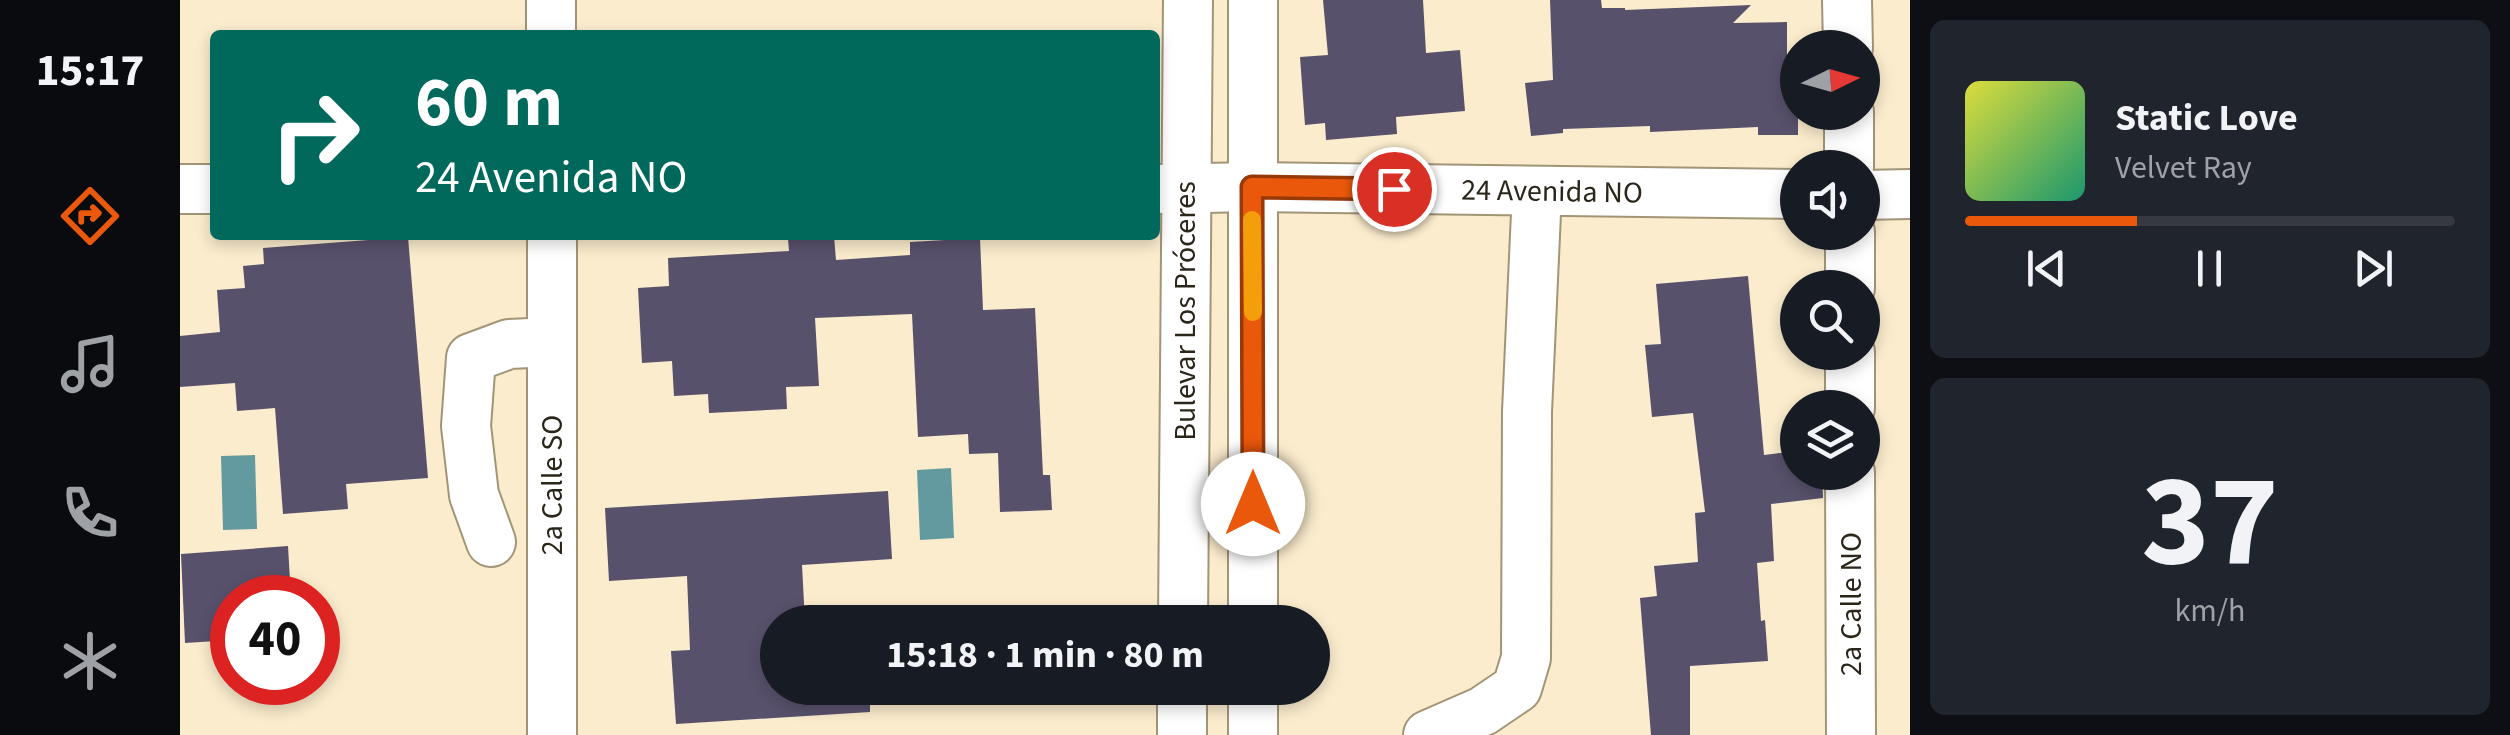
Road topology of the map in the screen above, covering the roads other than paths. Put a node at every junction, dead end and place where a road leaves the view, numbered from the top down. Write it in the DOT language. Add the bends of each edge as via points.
graph roads {
  1 [pos="551,0"];
  2 [pos="1188,0"];
  3 [pos="1253,0"];
  4 [pos="1848,0"];
  5 [pos="552,30"];
  6 [pos="1848,30"];
  7 [pos="1252,187"];
  8 [pos="180,188"];
  9 [pos="210,188"];
  10 [pos="1171,189"];
  11 [pos="1536,191"];
  12 [pos="1780,194"];
  13 [pos="1910,194"];
  14 [pos="1880,195"];
  15 [pos="552,240"];
  16 [pos="552,342"];
  17 [pos="1850,490"];
  18 [pos="491,542"];
  19 [pos="1183,605"];
  20 [pos="1253,605"];
  21 [pos="1182,705"];
  22 [pos="1253,705"];
  23 [pos="552,735"];
  24 [pos="1182,735"];
  25 [pos="1253,735"];
  26 [pos="1428,735"];
  27 [pos="1851,735"];
  1 -- 5 [label="street"];
  2 -- 10 [label="street, Bulevar Los Próceres"];
  3 -- 7 [label="street"];
  4 -- 6 [label="street"];
  7 -- 10 [label="street, 24 Avenida NO"];
  7 -- 11 [label="street, 24 Avenida NO"];
  7 -- 20 [label="street"];
  8 -- 9 [label="street"];
  10 -- 19 [label="street, Bulevar Los Próceres"];
  11 -- 12 [label="street, 24 Avenida NO"];
  11 -- 26 [label="street" via="1526,658 1517,688"];
  13 -- 14 [label="street"];
  15 -- 16 [label="street, 2a Calle SO"];
  16 -- 18 [label="street" via="509,344 471,358 466,426 474,495"];
  16 -- 23 [label="street, 2a Calle SO"];
  17 -- 27 [label="street, 2a Calle NO"];
  21 -- 24 [label="street"];
  22 -- 25 [label="street"];
}
